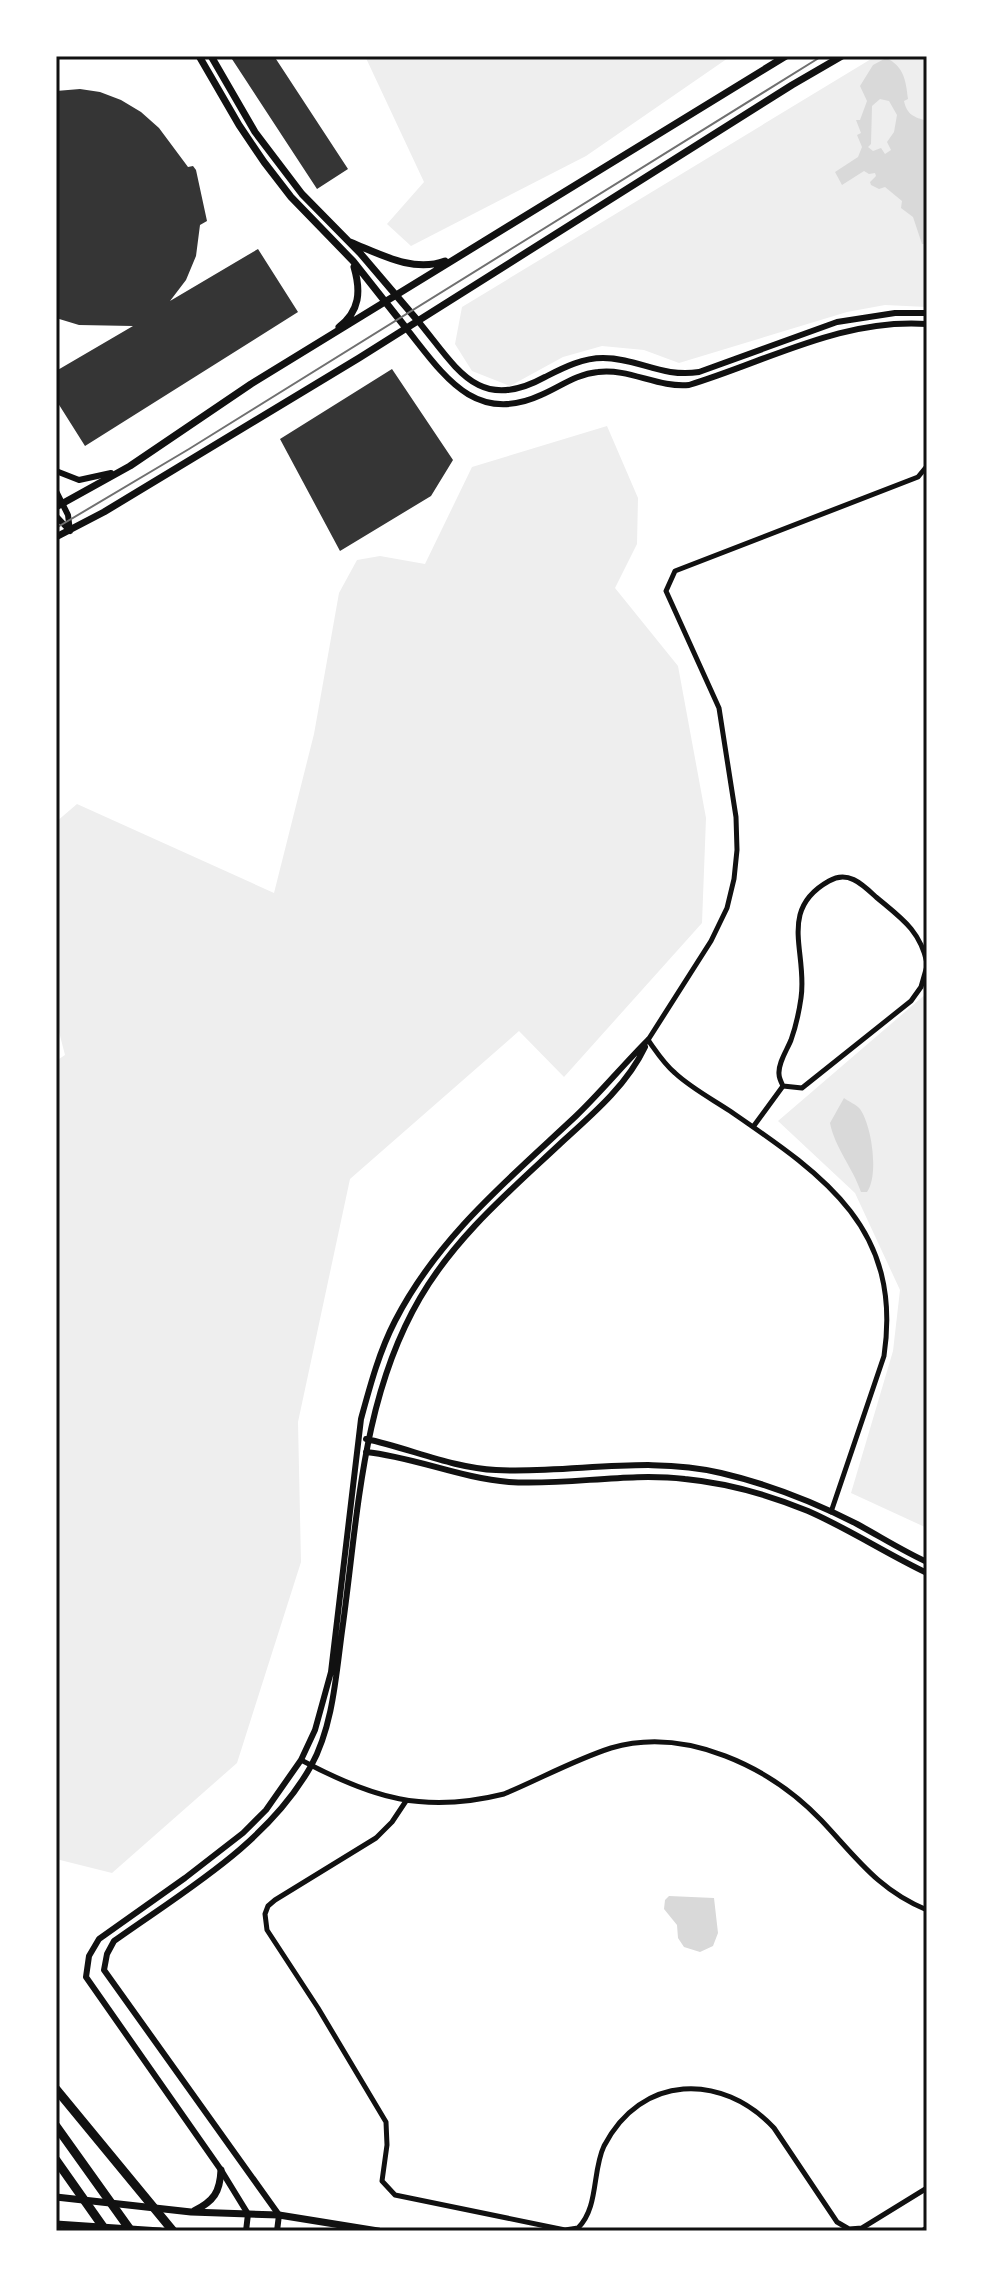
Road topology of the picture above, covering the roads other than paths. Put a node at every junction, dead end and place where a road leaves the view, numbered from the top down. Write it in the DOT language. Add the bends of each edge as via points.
graph roads {
  1 [pos="199,56"];
  2 [pos="211,56"];
  3 [pos="786,56"];
  4 [pos="842,56"];
  5 [pos="348,241"];
  6 [pos="465,252"];
  7 [pos="353,261"];
  8 [pos="397,296"];
  9 [pos="387,303"];
  10 [pos="927,313"];
  11 [pos="418,321"];
  12 [pos="927,324"];
  13 [pos="406,328"];
  14 [pos="322,340"];
  15 [pos="130,466"];
  16 [pos="927,466"];
  17 [pos="56,471"];
  18 [pos="56,491"];
  19 [pos="59,505"];
  20 [pos="56,516"];
  21 [pos="70,531"];
  22 [pos="56,537"];
  23 [pos="927,965"];
  24 [pos="648,1040"];
  25 [pos="783,1086"];
  26 [pos="753,1127"];
  27 [pos="358,1438"];
  28 [pos="368,1440"];
  29 [pos="357,1451"];
  30 [pos="366,1452"];
  31 [pos="831,1512"];
  32 [pos="927,1562"];
  33 [pos="927,1573"];
  34 [pos="301,1760"];
  35 [pos="311,1765"];
  36 [pos="406,1801"];
  37 [pos="927,1910"];
  38 [pos="56,2089"];
  39 [pos="56,2126"];
  40 [pos="56,2160"];
  41 [pos="221,2170"];
  42 [pos="927,2188"];
  43 [pos="56,2197"];
  44 [pos="191,2212"];
  45 [pos="248,2214"];
  46 [pos="279,2215"];
  47 [pos="57,2227"];
  48 [pos="106,2231"];
  49 [pos="131,2231"];
  50 [pos="160,2231"];
  51 [pos="173,2231"];
  52 [pos="246,2231"];
  53 [pos="277,2231"];
  54 [pos="378,2231"];
  1 -- 7 [label="main road" via="264,162"];
  2 -- 5 [label="main road" via="276,162"];
  3 -- 6 [label="main road"];
  4 -- 11 [label="main road"];
  5 -- 6 [label="main road" via="429,266"];
  5 -- 8 [label="main road"];
  6 -- 8 [label="main road"];
  7 -- 9 [label="main road"];
  7 -- 14 [label="main road" via="359,290 356,307"];
  8 -- 9 [label="main road"];
  8 -- 11 [label="main road"];
  9 -- 13 [label="main road"];
  9 -- 14 [label="main road"];
  10 -- 11 [label="street" via="837,322 681,375 619,359 585,360 504,392 470,382"];
  11 -- 13 [label="main road"];
  12 -- 13 [label="street" via="855,328 689,385 595,372 506,405 464,394"];
  13 -- 21 [label="main road"];
  14 -- 15 [label="main road"];
  15 -- 17 [label="street" via="90,480 73,480"];
  15 -- 19 [label="main road"];
  16 -- 24 [label="street" via="918,477 675,571 666,591 719,708 737,850 727,908"];
  18 -- 19 [label="street"];
  19 -- 21 [label="street"];
  20 -- 21 [label="street"];
  21 -- 22 [label="main road"];
  23 -- 25 [label="street" via="911,1001 802,1088"];
  23 -- 25 [label="street" via="914,931 860,882 847,876 818,888 800,913 802,995 778,1073"];
  24 -- 26 [label="street" via="674,1073"];
  24 -- 27 [label="street" via="488,1197 437,1255 384,1346"];
  24 -- 28 [label="street" via="635,1068 607,1099 484,1216 435,1274 386,1369"];
  25 -- 26 [label="street"];
  26 -- 31 [label="street" via="803,1161 843,1200 880,1264 887,1332 884,1356"];
  27 -- 28 [label="street"];
  27 -- 29 [label="street"];
  28 -- 30 [label="street"];
  28 -- 31 [label="street" via="491,1470 686,1467 778,1490"];
  29 -- 30 [label="street"];
  29 -- 34 [label="street" via="331,1672"];
  30 -- 33 [label="street" via="506,1481 650,1477 713,1483 808,1511"];
  30 -- 35 [label="street" via="336,1678"];
  31 -- 32 [label="street"];
  34 -- 35 [label="street"];
  34 -- 41 [label="street" via="243,1833 99,1939 89,1956 86,1977"];
  35 -- 36 [label="street"];
  35 -- 46 [label="street" via="284,1804 238,1851 114,1941 104,1970"];
  36 -- 37 [label="street" via="451,1802 504,1794 614,1747 652,1742 692,1747 727,1755 768,1775 800,1798 879,1883"];
  36 -- 42 [label="street" via="376,1838 275,1900 265,1914 267,1930 386,2122 382,2181 395,2195 565,2230 578,2228 588,2213 603,2149 619,2123 643,2103 692,2088 723,2092 763,2116 843,2227 862,2228"];
  38 -- 51 [label="highway"];
  39 -- 49 [label="highway"];
  40 -- 48 [label="highway"];
  41 -- 44 [label="main road" via="218,2192"];
  41 -- 45 [label="street"];
  43 -- 44 [label="main road"];
  44 -- 45 [label="main road"];
  45 -- 46 [label="main road"];
  45 -- 52 [label="street"];
  46 -- 53 [label="street"];
  46 -- 54 [label="main road"];
  47 -- 50 [label="main road"];
}
